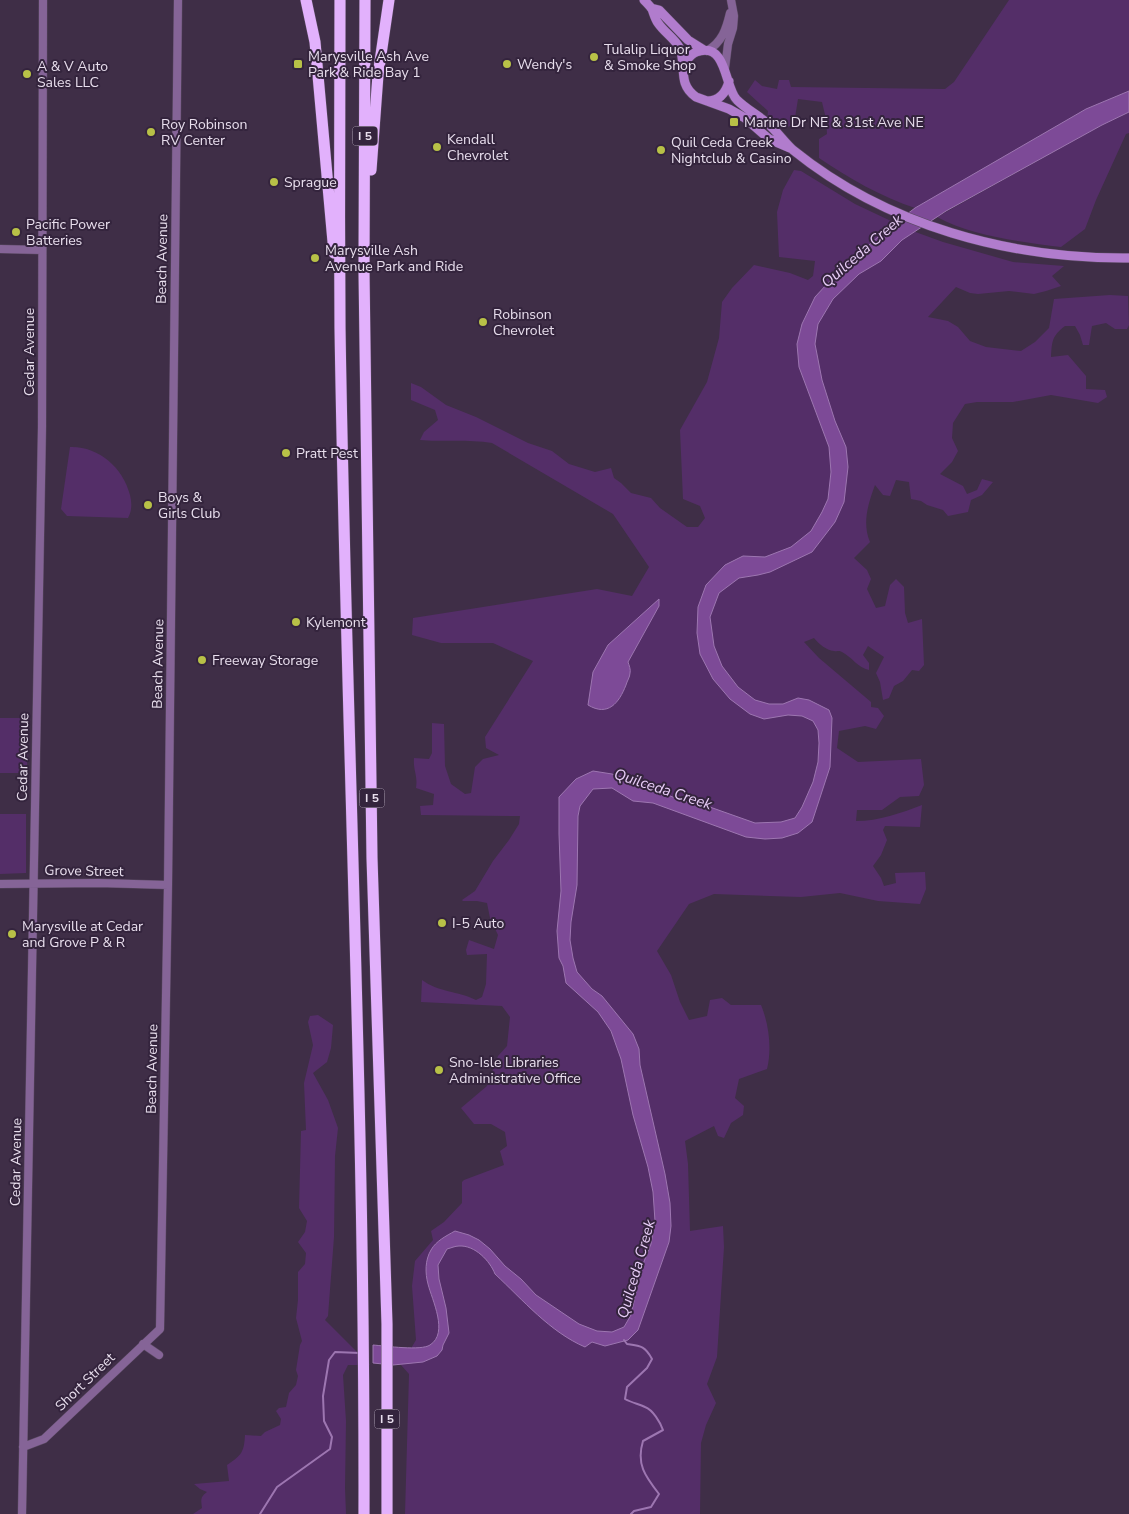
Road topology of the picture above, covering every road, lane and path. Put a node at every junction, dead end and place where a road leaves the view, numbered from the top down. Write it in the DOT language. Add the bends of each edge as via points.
graph roads {
  1 [pos="43,0"];
  2 [pos="178,0"];
  3 [pos="306,0"];
  4 [pos="340,0"];
  5 [pos="365,0"];
  6 [pos="388,0"];
  7 [pos="644,0"];
  8 [pos="731,3"];
  9 [pos="651,8"];
  10 [pos="705,51"];
  11 [pos="725,68"];
  12 [pos="683,70"];
  13 [pos="729,81"];
  14 [pos="707,101"];
  15 [pos="791,149"];
  16 [pos="0,249"];
  17 [pos="42,250"];
  18 [pos="1129,258"];
  19 [pos="364,271"];
  20 [pos="340,326"];
  21 [pos="33,883"];
  22 [pos="0,884"];
  23 [pos="168,885"];
  24 [pos="160,1329"];
  25 [pos="143,1344"];
  26 [pos="159,1355"];
  27 [pos="23,1447"];
  28 [pos="22,1514"];
  29 [pos="364,1514"];
  30 [pos="387,1514"];
  1 -- 17 [label="street, Cedar Avenue"];
  2 -- 23 [label="street, Beach Avenue"];
  3 -- 20 [label="highway" via="315,42"];
  4 -- 20 [label="highway, I 5"];
  5 -- 19 [label="highway, I 5"];
  6 -- 19 [label="highway" via="378,76"];
  7 -- 9 [label="main road"];
  8 -- 10 [label="street" via="724,34 717,44"];
  8 -- 11 [label="street" via="733,28"];
  9 -- 10 [label="main road" via="660,10 688,40"];
  9 -- 12 [label="main road" via="657,22 679,47"];
  10 -- 11 [label="main road" via="717,57"];
  10 -- 12 [label="main road" via="692,54"];
  11 -- 13 [label="main road"];
  12 -- 14 [label="main road" via="688,90"];
  13 -- 14 [label="main road" via="722,96"];
  13 -- 15 [label="main road" via="736,100 769,124"];
  14 -- 15 [label="main road" via="735,112 769,139"];
  15 -- 18 [label="main road" via="853,190 952,234 1024,250"];
  16 -- 17 [label="street"];
  17 -- 21 [label="street, Cedar Avenue" via="42,427"];
  19 -- 30 [label="highway, I 5" via="372,858 387,1324"];
  20 -- 29 [label="highway, I 5" via="362,1213"];
  21 -- 22 [label="street, Grove Street"];
  21 -- 23 [label="street, Grove Street"];
  21 -- 27 [label="street, Cedar Avenue"];
  23 -- 24 [label="street, Beach Avenue"];
  24 -- 25 [label="street, Short Street"];
  25 -- 26 [label="street"];
  25 -- 27 [label="street, Short Street" via="44,1439"];
  27 -- 28 [label="street, Cedar Avenue"];
}
